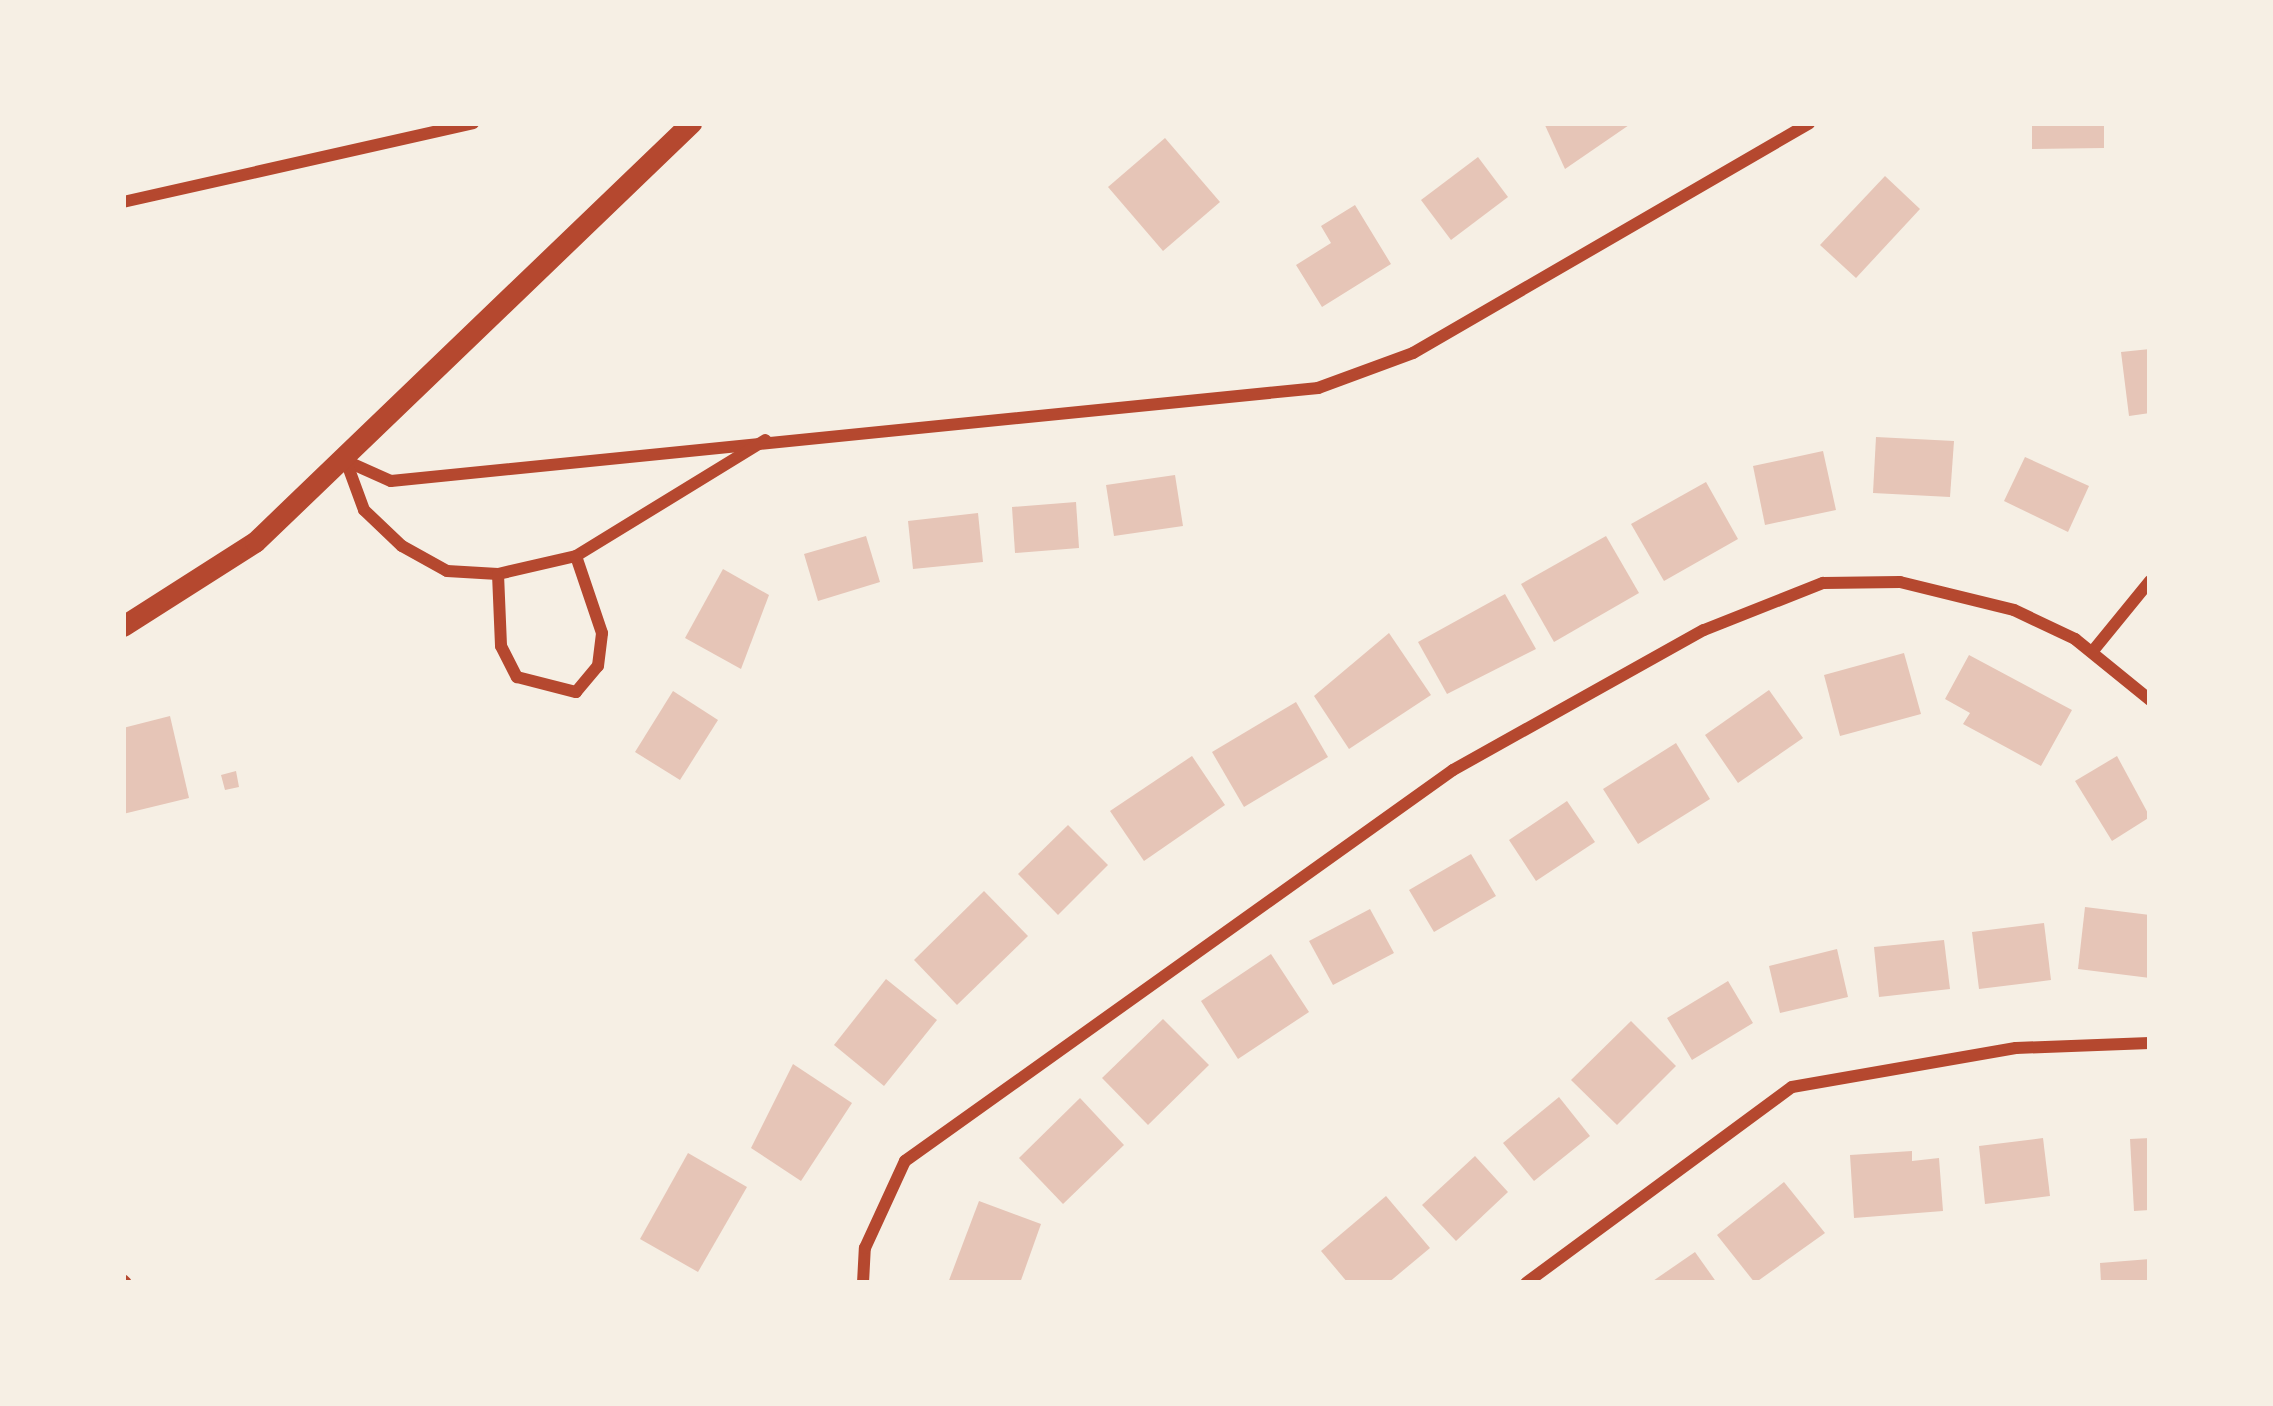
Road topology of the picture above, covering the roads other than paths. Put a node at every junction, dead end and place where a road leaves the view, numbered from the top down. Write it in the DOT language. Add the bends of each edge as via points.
graph roads {
  1 [pos="473,123"];
  2 [pos="691,123"];
  3 [pos="1809,123"];
  4 [pos="123,202"];
  5 [pos="770,438"];
  6 [pos="346,461"];
  7 [pos="576,556"];
  8 [pos="498,574"];
  9 [pos="2150,581"];
  10 [pos="123,626"];
  11 [pos="2092,652"];
  12 [pos="2150,700"];
  13 [pos="2150,1043"];
  14 [pos="863,1283"];
  15 [pos="1526,1283"];
  1 -- 4 [label="street"];
  2 -- 6 [label="street"];
  3 -- 5 [label="street" via="1413,352 1318,388 1093,417"];
  5 -- 6 [label="street" via="391,481"];
  5 -- 7 [label="street"];
  6 -- 8 [label="street" via="364,510 402,546 447,571"];
  6 -- 10 [label="street" via="255,542"];
  7 -- 8 [label="street"];
  7 -- 8 [label="street" via="602,633 598,666 576,692 517,677 501,646"];
  9 -- 11 [label="street"];
  11 -- 12 [label="street"];
  11 -- 14 [label="street" via="2014,610 1900,582 1823,583 1704,630 1453,770 905,1161 865,1248"];
  13 -- 15 [label="street" via="2016,1048 1792,1087"];
}
